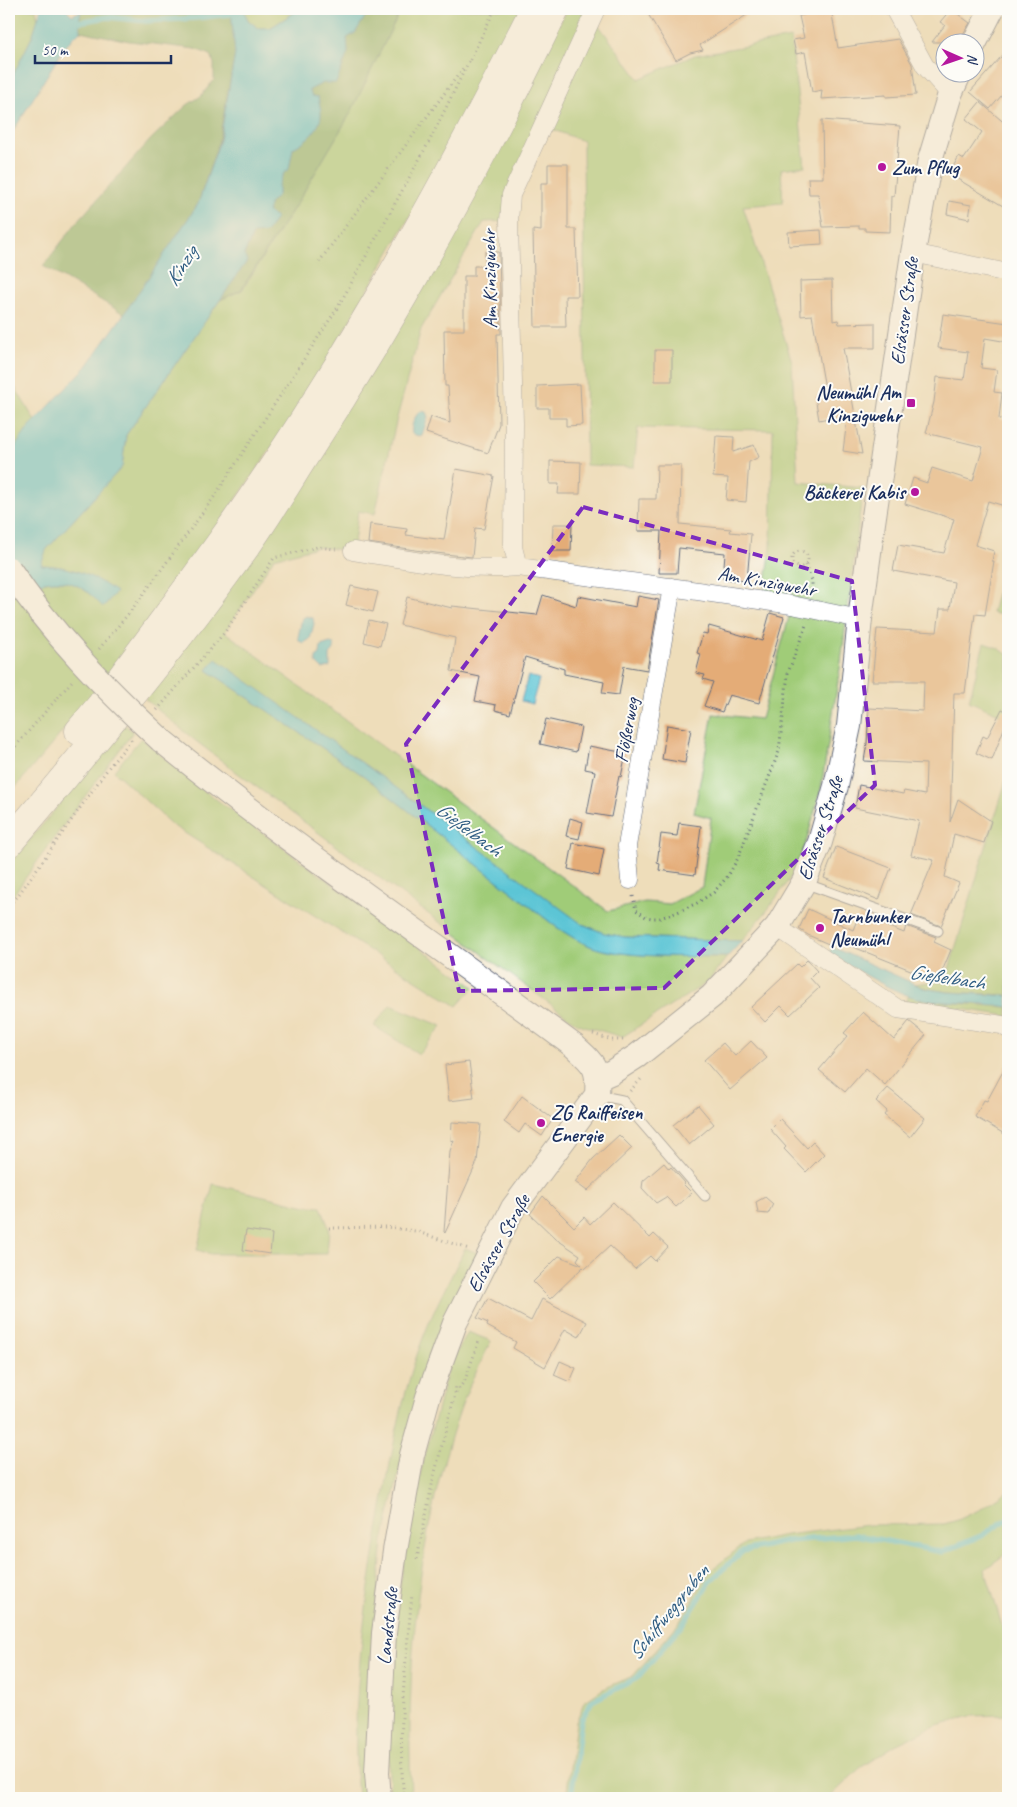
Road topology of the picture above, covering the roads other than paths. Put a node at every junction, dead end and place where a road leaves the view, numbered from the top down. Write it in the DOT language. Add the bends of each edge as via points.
graph roads {
  1 [pos="534,9"];
  2 [pos="555,9"];
  3 [pos="596,9"];
  4 [pos="894,9"];
  5 [pos="992,9"];
  6 [pos="980,32"];
  7 [pos="955,82"];
  8 [pos="950,94"];
  9 [pos="913,253"];
  10 [pos="1008,273"];
  11 [pos="353,551"];
  12 [pos="518,567"];
  13 [pos="9,569"];
  14 [pos="672,587"];
  15 [pos="860,619"];
  16 [pos="9,814"];
  17 [pos="9,843"];
  18 [pos="630,880"];
  19 [pos="804,882"];
  20 [pos="777,927"];
  21 [pos="938,931"];
  22 [pos="1008,1029"];
  23 [pos="598,1086"];
  24 [pos="704,1196"];
  25 [pos="412,1456"];
  26 [pos="379,1798"];
  1 -- 16 [label="highway" via="440,190 385,289 317,400 230,530 106,698"];
  2 -- 17 [label="highway" via="514,94 404,296 251,540 118,714"];
  3 -- 12 [label="street, Am Kinzigwehr" via="511,195 513,547"];
  4 -- 8 [label="street" via="925,66"];
  5 -- 6 [label="street"];
  7 -- 8 [label="street, Elsässer Straße"];
  8 -- 9 [label="street, Elsässer Straße" via="930,160"];
  9 -- 10 [label="street"];
  9 -- 15 [label="street, Elsässer Straße"];
  11 -- 12 [label="street, Am Kinzigwehr" via="459,567 494,570"];
  12 -- 14 [label="street, Am Kinzigwehr"];
  13 -- 23 [label="street, bridge" via="74,654 161,740 574,1046 592,1063"];
  14 -- 15 [label="street, Am Kinzigwehr"];
  14 -- 18 [label="street, Flößerweg" via="626,846"];
  15 -- 19 [label="street, Elsässer Straße" via="849,726 820,842"];
  19 -- 20 [label="street, Elsässer Straße"];
  19 -- 21 [label="lane"];
  20 -- 22 [label="street" via="898,1008 1002,1025"];
  20 -- 23 [label="street, Elsässer Straße" via="712,996"];
  23 -- 24 [label="lane" via="622,1100"];
  23 -- 25 [label="street, Elsässer Straße" via="513,1208 488,1257 455,1323 428,1397"];
  25 -- 26 [label="street, Landstraße" via="384,1633 377,1773"];
}
